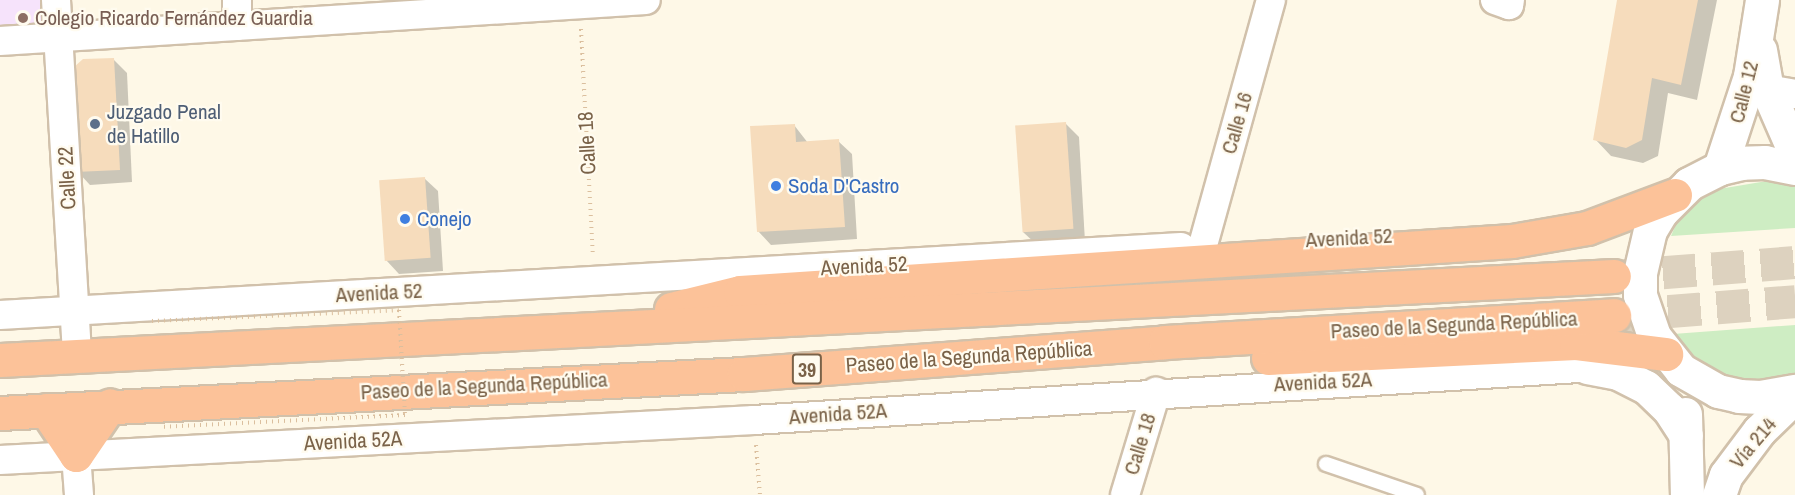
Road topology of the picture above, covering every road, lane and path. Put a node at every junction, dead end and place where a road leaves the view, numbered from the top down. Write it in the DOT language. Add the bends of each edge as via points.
graph roads {
  1 [pos="56,0"];
  2 [pos="646,0"];
  3 [pos="1271,0"];
  4 [pos="579,4"];
  5 [pos="412,7"];
  6 [pos="1760,7"];
  7 [pos="237,13"];
  8 [pos="58,37"];
  9 [pos="0,41"];
  10 [pos="1781,92"];
  11 [pos="1795,153"];
  12 [pos="1720,168"];
  13 [pos="1795,168"];
  14 [pos="1675,195"];
  15 [pos="1203,245"];
  16 [pos="1614,276"];
  17 [pos="594,282"];
  18 [pos="75,311"];
  19 [pos="0,315"];
  20 [pos="1614,315"];
  21 [pos="152,321"];
  22 [pos="594,327"];
  23 [pos="77,355"];
  24 [pos="0,360"];
  25 [pos="1675,363"];
  26 [pos="1587,367"];
  27 [pos="744,374"];
  28 [pos="1795,391"];
  29 [pos="1156,392"];
  30 [pos="1795,396"];
  31 [pos="110,405"];
  32 [pos="46,410"];
  33 [pos="0,413"];
  34 [pos="754,420"];
  35 [pos="159,427"];
  36 [pos="1686,435"];
  37 [pos="76,455"];
  38 [pos="0,460"];
  39 [pos="1326,464"];
  40 [pos="1723,488"];
  41 [pos="79,495"];
  42 [pos="760,495"];
  43 [pos="1125,495"];
  44 [pos="1418,495"];
  45 [pos="1687,495"];
  1 -- 8 [label="street, Calle 22"];
  2 -- 4 [label="street"];
  3 -- 15 [label="street, Calle 16"];
  4 -- 5 [label="street"];
  4 -- 17 [label="path, Calle 18"];
  5 -- 7 [label="street"];
  6 -- 10 [label="main road, Calle 12"];
  6 -- 12 [label="main road, Calle 12" via="1750,76"];
  7 -- 8 [label="street"];
  8 -- 9 [label="street"];
  8 -- 18 [label="street, Calle 22"];
  10 -- 11 [label="main road, Calle 12"];
  12 -- 13 [label="main road" via="1765,162"];
  12 -- 14 [label="main road"];
  12 -- 15 [label="street, Avenida 52" via="1576,216 1511,230"];
  14 -- 22 [label="highway" via="1587,228 1512,241 740,292"];
  14 -- 25 [label="main road" via="1650,231 1640,273 1645,316"];
  15 -- 17 [label="street, Avenida 52"];
  16 -- 22 [label="highway, Paseo de la Segunda República"];
  17 -- 18 [label="street, Avenida 52"];
  18 -- 19 [label="street, Avenida 52"];
  18 -- 23 [label="street, Calle 22"];
  20 -- 27 [label="highway, Paseo de la Segunda República / 39" via="1165,342"];
  21 -- 35 [label="path, bridge" via="399,310 405,415"];
  22 -- 23 [label="highway, Paseo de la Segunda República"];
  23 -- 24 [label="highway, Paseo de la Segunda República"];
  25 -- 26 [label="street, Avenida 52A"];
  25 -- 27 [label="highway" via="1576,343 955,372"];
  25 -- 28 [label="main road" via="1718,391 1739,396"];
  25 -- 36 [label="main road"];
  26 -- 29 [label="street, Avenida 52A"];
  26 -- 36 [label="main road" via="1618,373 1647,387 1669,409"];
  27 -- 31 [label="highway, Paseo de la Segunda República / 39"];
  29 -- 34 [label="street, Avenida 52A"];
  29 -- 43 [label="street, Calle 18"];
  30 -- 40 [label="main road, Vía 214" via="1759,431"];
  31 -- 32 [label="highway, Paseo de la Segunda República / 39"];
  31 -- 37 [label="highway"];
  32 -- 33 [label="highway, Paseo de la Segunda República / 39"];
  32 -- 37 [label="highway"];
  34 -- 37 [label="street, Avenida 52A"];
  34 -- 42 [label="path"];
  36 -- 45 [label="main road"];
  37 -- 38 [label="street, Avenida 52A"];
  37 -- 41 [label="street"];
  39 -- 44 [label="lane"];
}
